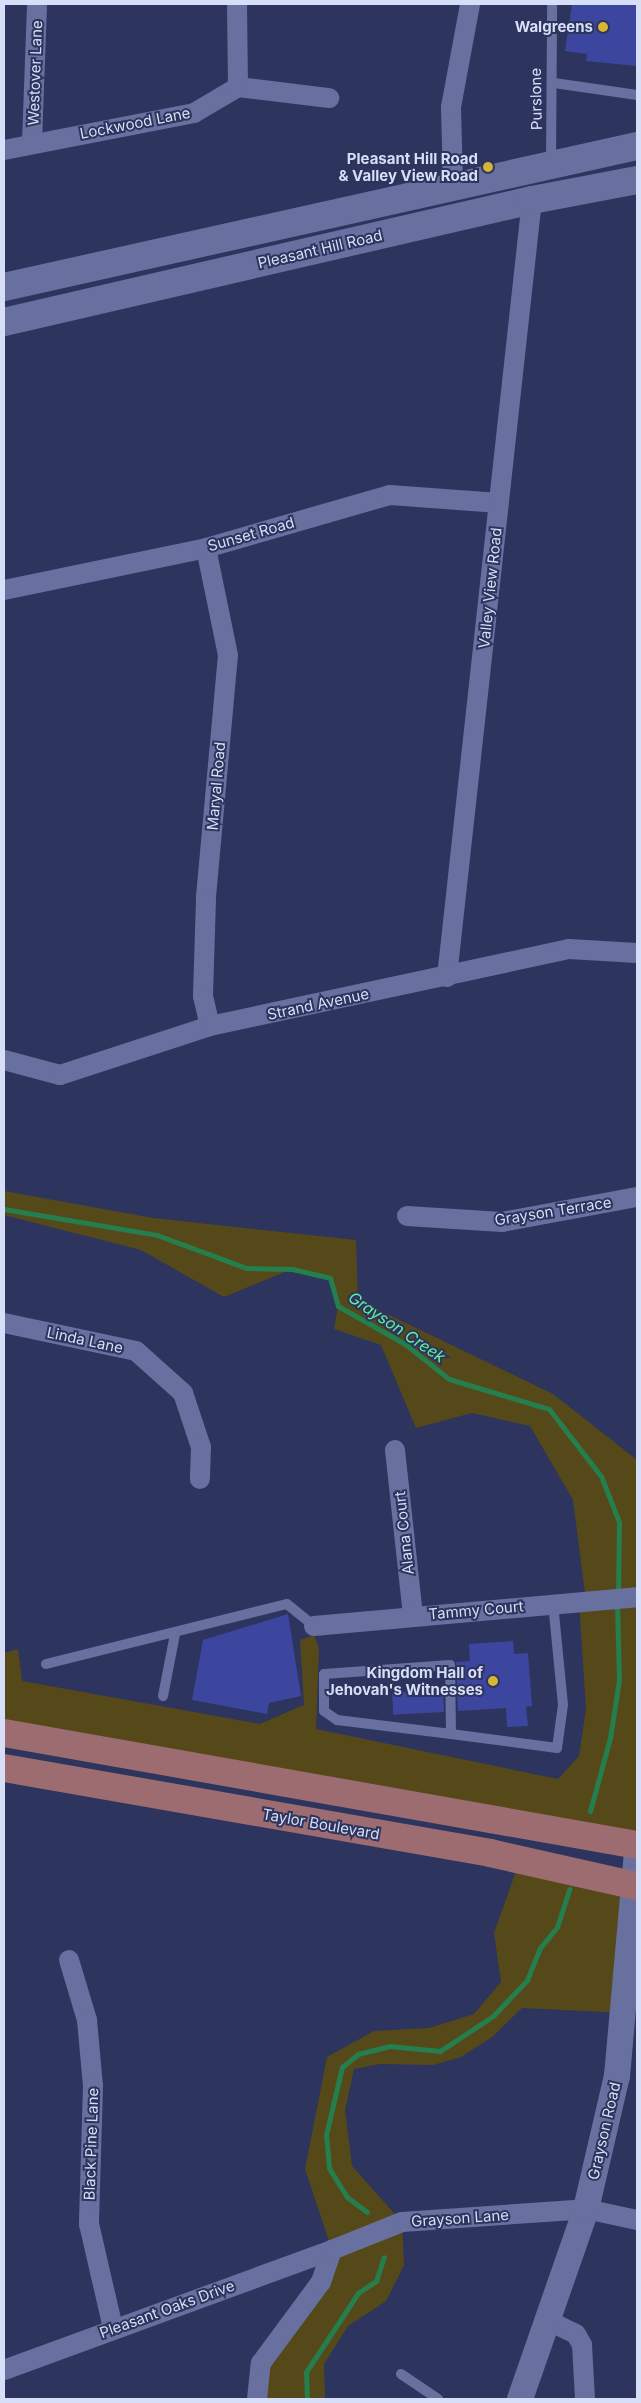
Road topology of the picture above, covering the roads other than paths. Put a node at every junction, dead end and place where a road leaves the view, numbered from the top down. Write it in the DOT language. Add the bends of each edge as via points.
graph roads {
  1 [pos="37,4"];
  2 [pos="237,4"];
  3 [pos="470,4"];
  4 [pos="552,4"];
  5 [pos="554,83"];
  6 [pos="238,87"];
  7 [pos="637,95"];
  8 [pos="329,98"];
  9 [pos="32,142"];
  10 [pos="637,146"];
  11 [pos="4,150"];
  12 [pos="550,164"];
  13 [pos="637,180"];
  14 [pos="453,184"];
  15 [pos="532,200"];
  16 [pos="4,287"];
  17 [pos="4,322"];
  18 [pos="499,503"];
  19 [pos="206,548"];
  20 [pos="4,590"];
  21 [pos="637,953"];
  22 [pos="447,977"];
  23 [pos="210,1026"];
  24 [pos="4,1060"];
  25 [pos="637,1197"];
  26 [pos="408,1216"];
  27 [pos="4,1325"];
  28 [pos="395,1450"];
  29 [pos="200,1478"];
  30 [pos="637,1597"];
  31 [pos="553,1603"];
  32 [pos="413,1616"];
  33 [pos="314,1626"];
  34 [pos="175,1634"];
  35 [pos="46,1664"];
  36 [pos="163,1696"];
  37 [pos="4,1733"];
  38 [pos="451,1734"];
  39 [pos="4,1768"];
  40 [pos="637,1845"];
  41 [pos="637,1853"];
  42 [pos="635,1885"];
  43 [pos="69,1960"];
  44 [pos="586,2209"];
  45 [pos="637,2220"];
  46 [pos="332,2250"];
  47 [pos="547,2320"];
  48 [pos="113,2328"];
  49 [pos="4,2370"];
  50 [pos="401,2374"];
  51 [pos="257,2399"];
  52 [pos="438,2399"];
  53 [pos="520,2399"];
  54 [pos="585,2399"];
  1 -- 9 [label="street, Westover Lane"];
  2 -- 6 [label="street"];
  3 -- 14 [label="street" via="451,107"];
  4 -- 5 [label="lane, Purslone" via="549,46"];
  5 -- 7 [label="lane"];
  5 -- 12 [label="lane, Purslone"];
  6 -- 8 [label="street"];
  6 -- 9 [label="street, Lockwood Lane" via="194,114"];
  9 -- 11 [label="street, Lockwood Lane"];
  10 -- 12 [label="main road"];
  12 -- 14 [label="main road"];
  13 -- 15 [label="main road, Pleasant Hill Road"];
  14 -- 16 [label="main road"];
  15 -- 17 [label="main road, Pleasant Hill Road"];
  15 -- 18 [label="street, Valley View Road"];
  18 -- 19 [label="street, Sunset Road" via="390,495"];
  18 -- 22 [label="street, Valley View Road"];
  19 -- 20 [label="street, Sunset Road"];
  19 -- 23 [label="street, Maryal Road" via="228,655 206,899 202,996"];
  21 -- 22 [label="street, Strand Avenue" via="569,949"];
  22 -- 23 [label="street, Strand Avenue"];
  23 -- 24 [label="street, Strand Avenue" via="60,1075"];
  25 -- 26 [label="street, Grayson Terrace" via="502,1222"];
  27 -- 29 [label="street, Linda Lane" via="136,1351 183,1393 201,1447"];
  28 -- 32 [label="street, Alana Court"];
  30 -- 31 [label="street, Tammy Court"];
  31 -- 32 [label="street, Tammy Court"];
  31 -- 38 [label="lane" via="563,1705 556,1748"];
  32 -- 33 [label="street, Tammy Court"];
  33 -- 34 [label="lane" via="287,1604"];
  34 -- 35 [label="lane"];
  34 -- 36 [label="lane"];
  37 -- 40 [label="main road"];
  38 -- 38 [label="lane" via="337,1720 324,1712 324,1674 450,1665"];
  39 -- 42 [label="main road, Taylor Boulevard" via="490,1853"];
  41 -- 42 [label="street, Grayson Road"];
  42 -- 44 [label="street, Grayson Road" via="617,2076"];
  43 -- 48 [label="street, Black Pine Lane" via="87,2020 93,2086 89,2224"];
  44 -- 45 [label="street, Grayson Lane"];
  44 -- 46 [label="street, Grayson Lane" via="402,2222"];
  44 -- 47 [label="street, Grayson Road"];
  46 -- 48 [label="street, Pleasant Oaks Drive"];
  46 -- 51 [label="street" via="321,2282 261,2364"];
  47 -- 53 [label="street, Grayson Road"];
  47 -- 54 [label="street" via="576,2334 582,2345"];
  48 -- 49 [label="street, Pleasant Oaks Drive"];
  50 -- 52 [label="lane"];
}
